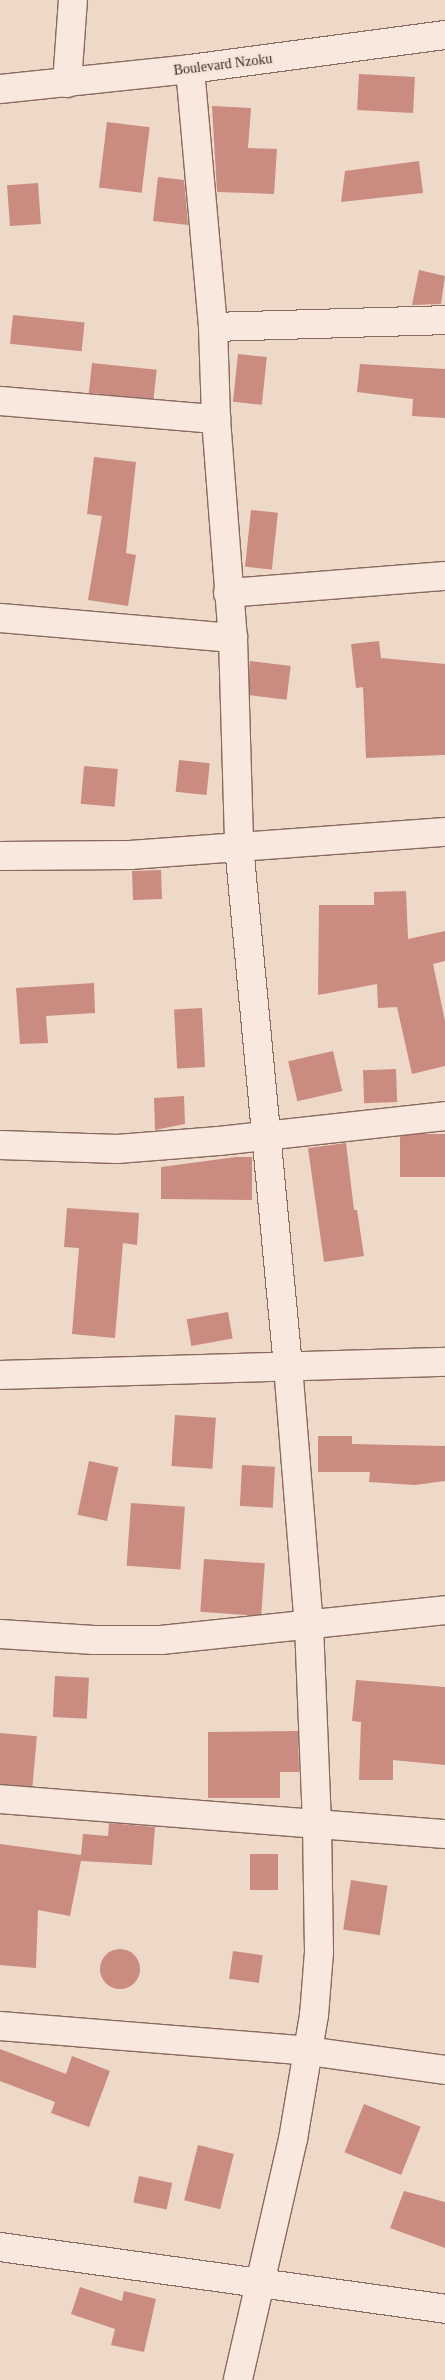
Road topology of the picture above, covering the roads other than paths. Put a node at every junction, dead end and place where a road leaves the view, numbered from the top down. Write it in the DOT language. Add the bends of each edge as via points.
graph roads {
  1 [pos="73,0"];
  2 [pos="445,35"];
  3 [pos="190,69"];
  4 [pos="67,83"];
  5 [pos="0,89"];
  6 [pos="445,320"];
  7 [pos="213,327"];
  8 [pos="0,402"];
  9 [pos="216,419"];
  10 [pos="445,576"];
  11 [pos="228,592"];
  12 [pos="0,618"];
  13 [pos="233,638"];
  14 [pos="445,832"];
  15 [pos="238,846"];
  16 [pos="0,856"];
  17 [pos="445,1116"];
  18 [pos="268,1135"];
  19 [pos="0,1145"];
  20 [pos="445,1362"];
  21 [pos="288,1366"];
  22 [pos="0,1375"];
  23 [pos="445,1610"];
  24 [pos="309,1625"];
  25 [pos="0,1634"];
  26 [pos="0,1799"];
  27 [pos="318,1824"];
  28 [pos="445,1834"];
  29 [pos="0,2026"];
  30 [pos="308,2051"];
  31 [pos="445,2070"];
  32 [pos="0,2247"];
  33 [pos="258,2283"];
  34 [pos="445,2309"];
  35 [pos="238,2380"];
  1 -- 4 [label="street"];
  2 -- 3 [label="street, Boulevard Nzoku"];
  3 -- 4 [label="street, Boulevard Nzoku"];
  3 -- 7 [label="street"];
  4 -- 5 [label="street, Boulevard Nzoku"];
  6 -- 7 [label="street"];
  7 -- 9 [label="street"];
  8 -- 9 [label="street"];
  9 -- 11 [label="street"];
  10 -- 11 [label="street"];
  11 -- 13 [label="street"];
  12 -- 13 [label="street"];
  13 -- 15 [label="street"];
  14 -- 15 [label="street"];
  15 -- 16 [label="street" via="130,855"];
  15 -- 18 [label="street"];
  17 -- 18 [label="street"];
  18 -- 19 [label="street" via="117,1149"];
  18 -- 21 [label="street"];
  20 -- 21 [label="street"];
  21 -- 22 [label="street"];
  21 -- 24 [label="street"];
  23 -- 24 [label="street"];
  24 -- 25 [label="street" via="161,1640"];
  24 -- 27 [label="street"];
  26 -- 27 [label="street"];
  27 -- 28 [label="street"];
  27 -- 30 [label="street" via="320,1952"];
  29 -- 30 [label="street"];
  30 -- 31 [label="street"];
  30 -- 33 [label="street" via="293,2139"];
  32 -- 33 [label="street"];
  33 -- 34 [label="street"];
  33 -- 35 [label="street"];
}
